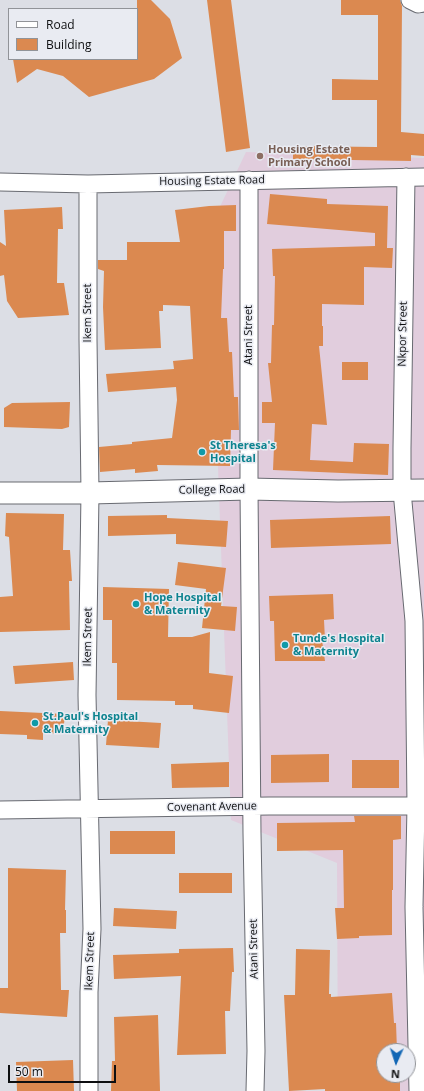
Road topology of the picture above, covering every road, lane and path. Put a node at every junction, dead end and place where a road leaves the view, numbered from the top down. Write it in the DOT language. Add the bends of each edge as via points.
graph roads {
  1 [pos="410,0"];
  2 [pos="424,3"];
  3 [pos="406,177"];
  4 [pos="424,177"];
  5 [pos="249,180"];
  6 [pos="0,182"];
  7 [pos="88,184"];
  8 [pos="249,489"];
  9 [pos="424,490"];
  10 [pos="402,491"];
  11 [pos="0,493"];
  12 [pos="90,493"];
  13 [pos="252,806"];
  14 [pos="420,806"];
  15 [pos="89,809"];
  16 [pos="0,810"];
  17 [pos="89,1091"];
  18 [pos="255,1091"];
  19 [pos="418,1091"];
  1 -- 2 [label="street" via="418,4"];
  3 -- 4 [label="street, Housing Estate Road"];
  3 -- 5 [label="street, Housing Estate Road"];
  3 -- 10 [label="street, Nkpor Street"];
  5 -- 7 [label="street, Housing Estate Road"];
  5 -- 8 [label="street, Atani Street"];
  6 -- 7 [label="street, Housing Estate Road"];
  7 -- 12 [label="street, Ikem Street"];
  8 -- 10 [label="main road, College Road"];
  8 -- 12 [label="main road, College Road"];
  8 -- 13 [label="street, Atani Street"];
  9 -- 10 [label="main road, College Road"];
  10 -- 14 [label="street, Nkpor Street" via="414,621"];
  11 -- 12 [label="main road, College Road"];
  12 -- 15 [label="street, Ikem Street" via="87,695"];
  13 -- 14 [label="street, Covenant Avenue"];
  13 -- 15 [label="street, Covenant Avenue"];
  13 -- 18 [label="street, Atani Street"];
  14 -- 19 [label="street" via="414,908"];
  15 -- 16 [label="street, Covenant Avenue"];
  15 -- 17 [label="street, Ikem Street" via="92,929"];
}
